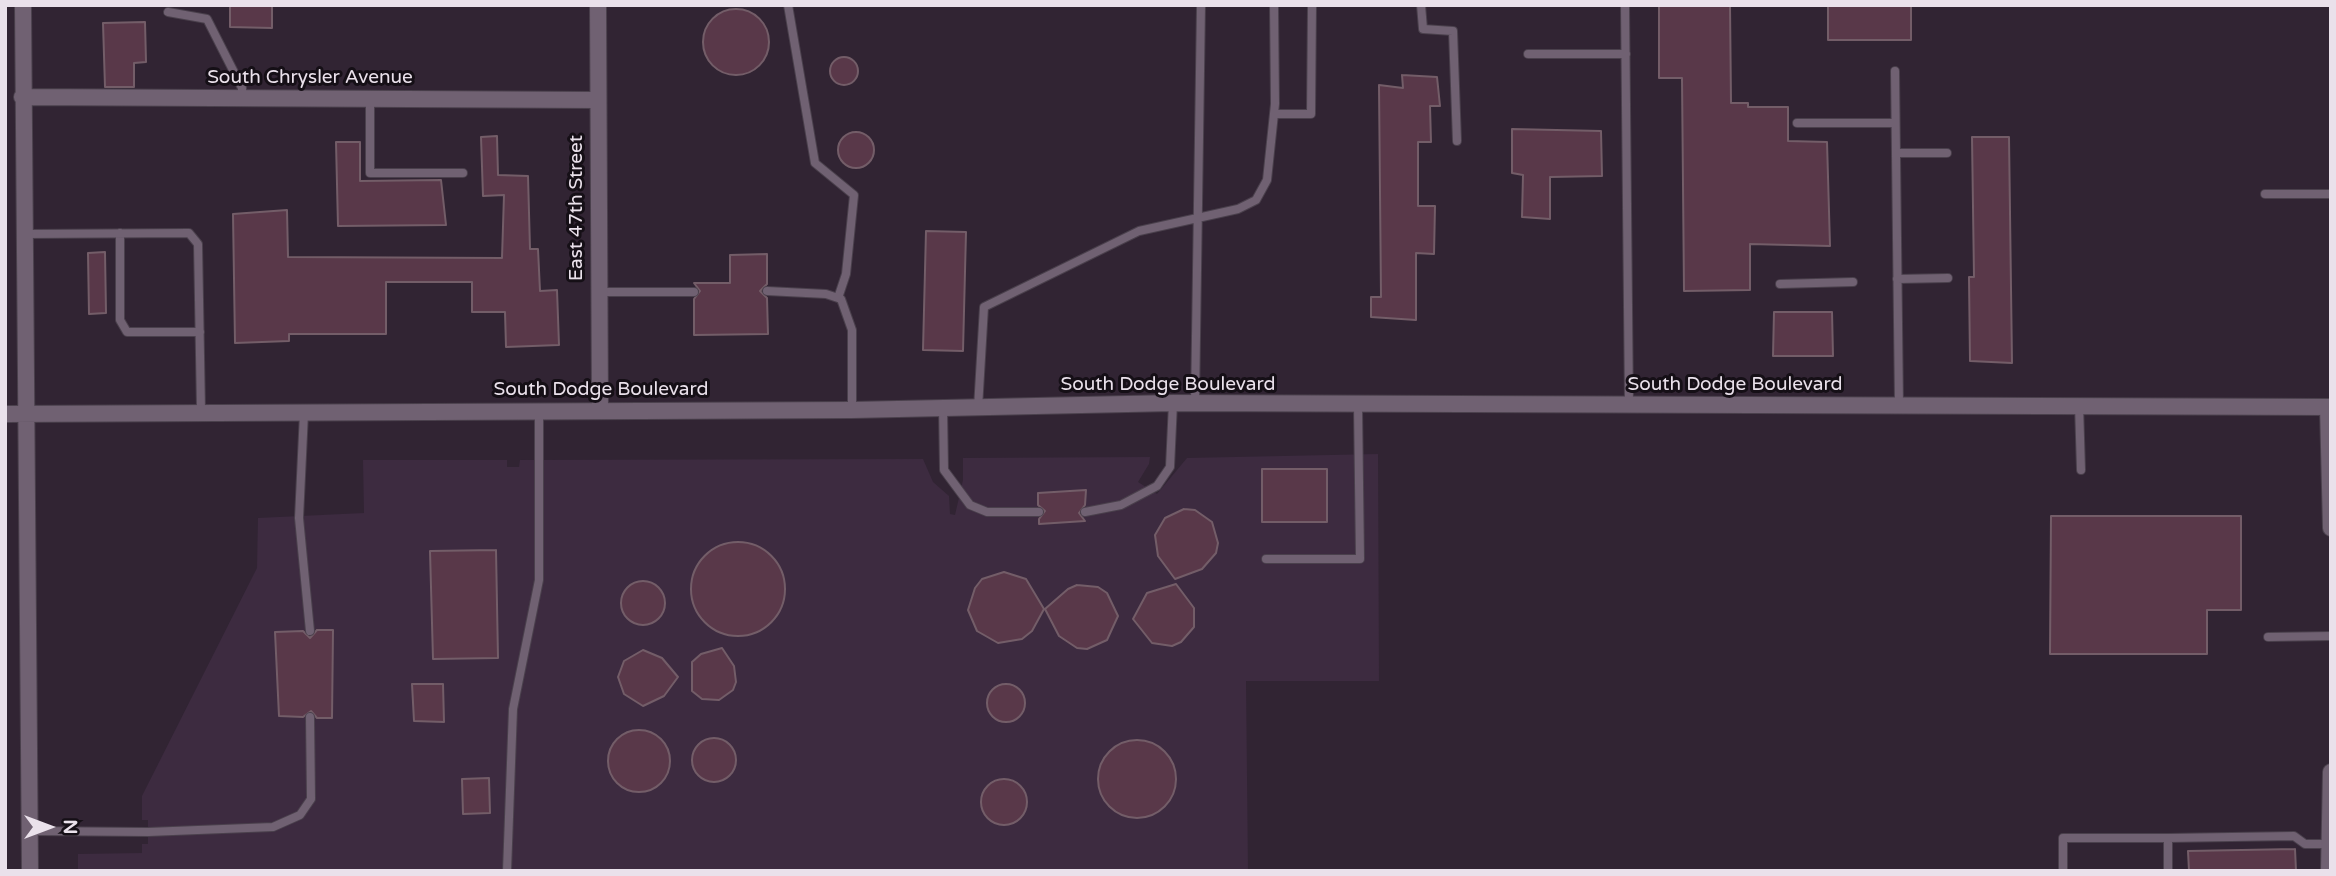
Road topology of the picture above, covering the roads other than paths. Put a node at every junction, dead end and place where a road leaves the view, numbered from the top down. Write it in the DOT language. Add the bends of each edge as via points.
graph roads {
  1 [pos="23,5"];
  2 [pos="598,5"];
  3 [pos="788,5"];
  4 [pos="1201,5"];
  5 [pos="1273,5"];
  6 [pos="1312,5"];
  7 [pos="1422,5"];
  8 [pos="1625,5"];
  9 [pos="167,12"];
  10 [pos="1528,54"];
  11 [pos="1626,54"];
  12 [pos="1895,71"];
  13 [pos="22,97"];
  14 [pos="242,99"];
  15 [pos="370,100"];
  16 [pos="597,100"];
  17 [pos="1274,114"];
  18 [pos="1797,123"];
  19 [pos="1895,123"];
  20 [pos="1457,141"];
  21 [pos="1896,153"];
  22 [pos="1947,153"];
  23 [pos="463,173"];
  24 [pos="2265,194"];
  25 [pos="2331,194"];
  26 [pos="1197,217"];
  27 [pos="120,233"];
  28 [pos="24,234"];
  29 [pos="1948,278"];
  30 [pos="1897,279"];
  31 [pos="1853,282"];
  32 [pos="1780,284"];
  33 [pos="767,291"];
  34 [pos="599,292"];
  35 [pos="694,292"];
  36 [pos="838,298"];
  37 [pos="200,332"];
  38 [pos="1172,403"];
  39 [pos="1195,403"];
  40 [pos="2079,405"];
  41 [pos="1359,406"];
  42 [pos="1629,406"];
  43 [pos="1899,406"];
  44 [pos="943,407"];
  45 [pos="2330,407"];
  46 [pos="978,408"];
  47 [pos="539,410"];
  48 [pos="852,410"];
  49 [pos="201,411"];
  50 [pos="600,411"];
  51 [pos="304,413"];
  52 [pos="5,414"];
  53 [pos="26,415"];
  54 [pos="2081,470"];
  55 [pos="1039,512"];
  56 [pos="1085,512"];
  57 [pos="2331,528"];
  58 [pos="1266,559"];
  59 [pos="310,631"];
  60 [pos="2331,636"];
  61 [pos="2268,637"];
  62 [pos="310,718"];
  63 [pos="2331,772"];
  64 [pos="30,831"];
  65 [pos="2168,838"];
  66 [pos="2330,841"];
  67 [pos="30,871"];
  68 [pos="507,871"];
  69 [pos="2063,871"];
  70 [pos="2168,871"];
  71 [pos="2329,871"];
  1 -- 13 [label="street"];
  2 -- 16 [label="street, East 47th Street"];
  3 -- 36 [label="lane" via="815,163 854,195 846,274"];
  4 -- 26 [label="lane"];
  5 -- 17 [label="lane"];
  6 -- 17 [label="lane" via="1311,114"];
  7 -- 20 [label="lane" via="1423,29 1452,31"];
  8 -- 11 [label="lane"];
  9 -- 14 [label="lane" via="207,19 242,88"];
  10 -- 11 [label="lane"];
  11 -- 42 [label="lane"];
  12 -- 19 [label="lane"];
  13 -- 14 [label="street, South Chrysler Avenue"];
  13 -- 28 [label="street"];
  14 -- 15 [label="street, South Chrysler Avenue"];
  15 -- 16 [label="street, South Chrysler Avenue"];
  15 -- 23 [label="lane" via="370,173"];
  16 -- 34 [label="street, East 47th Street"];
  17 -- 26 [label="lane" via="1267,180 1256,200 1238,209"];
  18 -- 19 [label="lane"];
  19 -- 21 [label="lane"];
  21 -- 22 [label="lane"];
  21 -- 30 [label="lane"];
  24 -- 25 [label="lane"];
  26 -- 39 [label="lane"];
  26 -- 46 [label="lane" via="1139,231 984,307"];
  27 -- 28 [label="lane"];
  27 -- 37 [label="lane" via="189,233 198,244"];
  27 -- 37 [label="lane" via="120,320 127,332"];
  28 -- 53 [label="street"];
  29 -- 30 [label="lane"];
  30 -- 43 [label="lane"];
  31 -- 32 [label="lane"];
  33 -- 36 [label="lane"];
  34 -- 35 [label="lane"];
  34 -- 50 [label="street, East 47th Street"];
  36 -- 48 [label="lane" via="852,330"];
  37 -- 49 [label="lane"];
  38 -- 39 [label="street, South Dodge Boulevard"];
  38 -- 46 [label="street, South Dodge Boulevard"];
  38 -- 56 [label="lane" via="1170,467 1157,486 1121,505"];
  39 -- 41 [label="street, South Dodge Boulevard"];
  40 -- 43 [label="street, South Dodge Boulevard"];
  40 -- 45 [label="street, South Dodge Boulevard"];
  40 -- 54 [label="lane"];
  41 -- 42 [label="street, South Dodge Boulevard"];
  41 -- 58 [label="lane" via="1360,559"];
  42 -- 43 [label="street, South Dodge Boulevard"];
  44 -- 46 [label="street, South Dodge Boulevard"];
  44 -- 48 [label="street, South Dodge Boulevard"];
  44 -- 55 [label="lane" via="944,470 970,505 987,512"];
  45 -- 57 [label="street"];
  47 -- 50 [label="street, South Dodge Boulevard"];
  47 -- 51 [label="street, South Dodge Boulevard"];
  47 -- 68 [label="lane" via="539,580 513,709"];
  48 -- 50 [label="street, South Dodge Boulevard"];
  49 -- 51 [label="street, South Dodge Boulevard"];
  49 -- 53 [label="street, South Dodge Boulevard"];
  51 -- 59 [label="lane" via="299,518"];
  52 -- 53 [label="street, South Dodge Boulevard"];
  53 -- 64 [label="street"];
  60 -- 61 [label="lane"];
  62 -- 64 [label="lane" via="311,799 300,815 273,827"];
  63 -- 66 [label="street"];
  64 -- 67 [label="street"];
  65 -- 66 [label="lane" via="2294,836 2305,844"];
  65 -- 69 [label="lane" via="2063,838"];
  65 -- 70 [label="lane"];
  66 -- 71 [label="street"];
}
